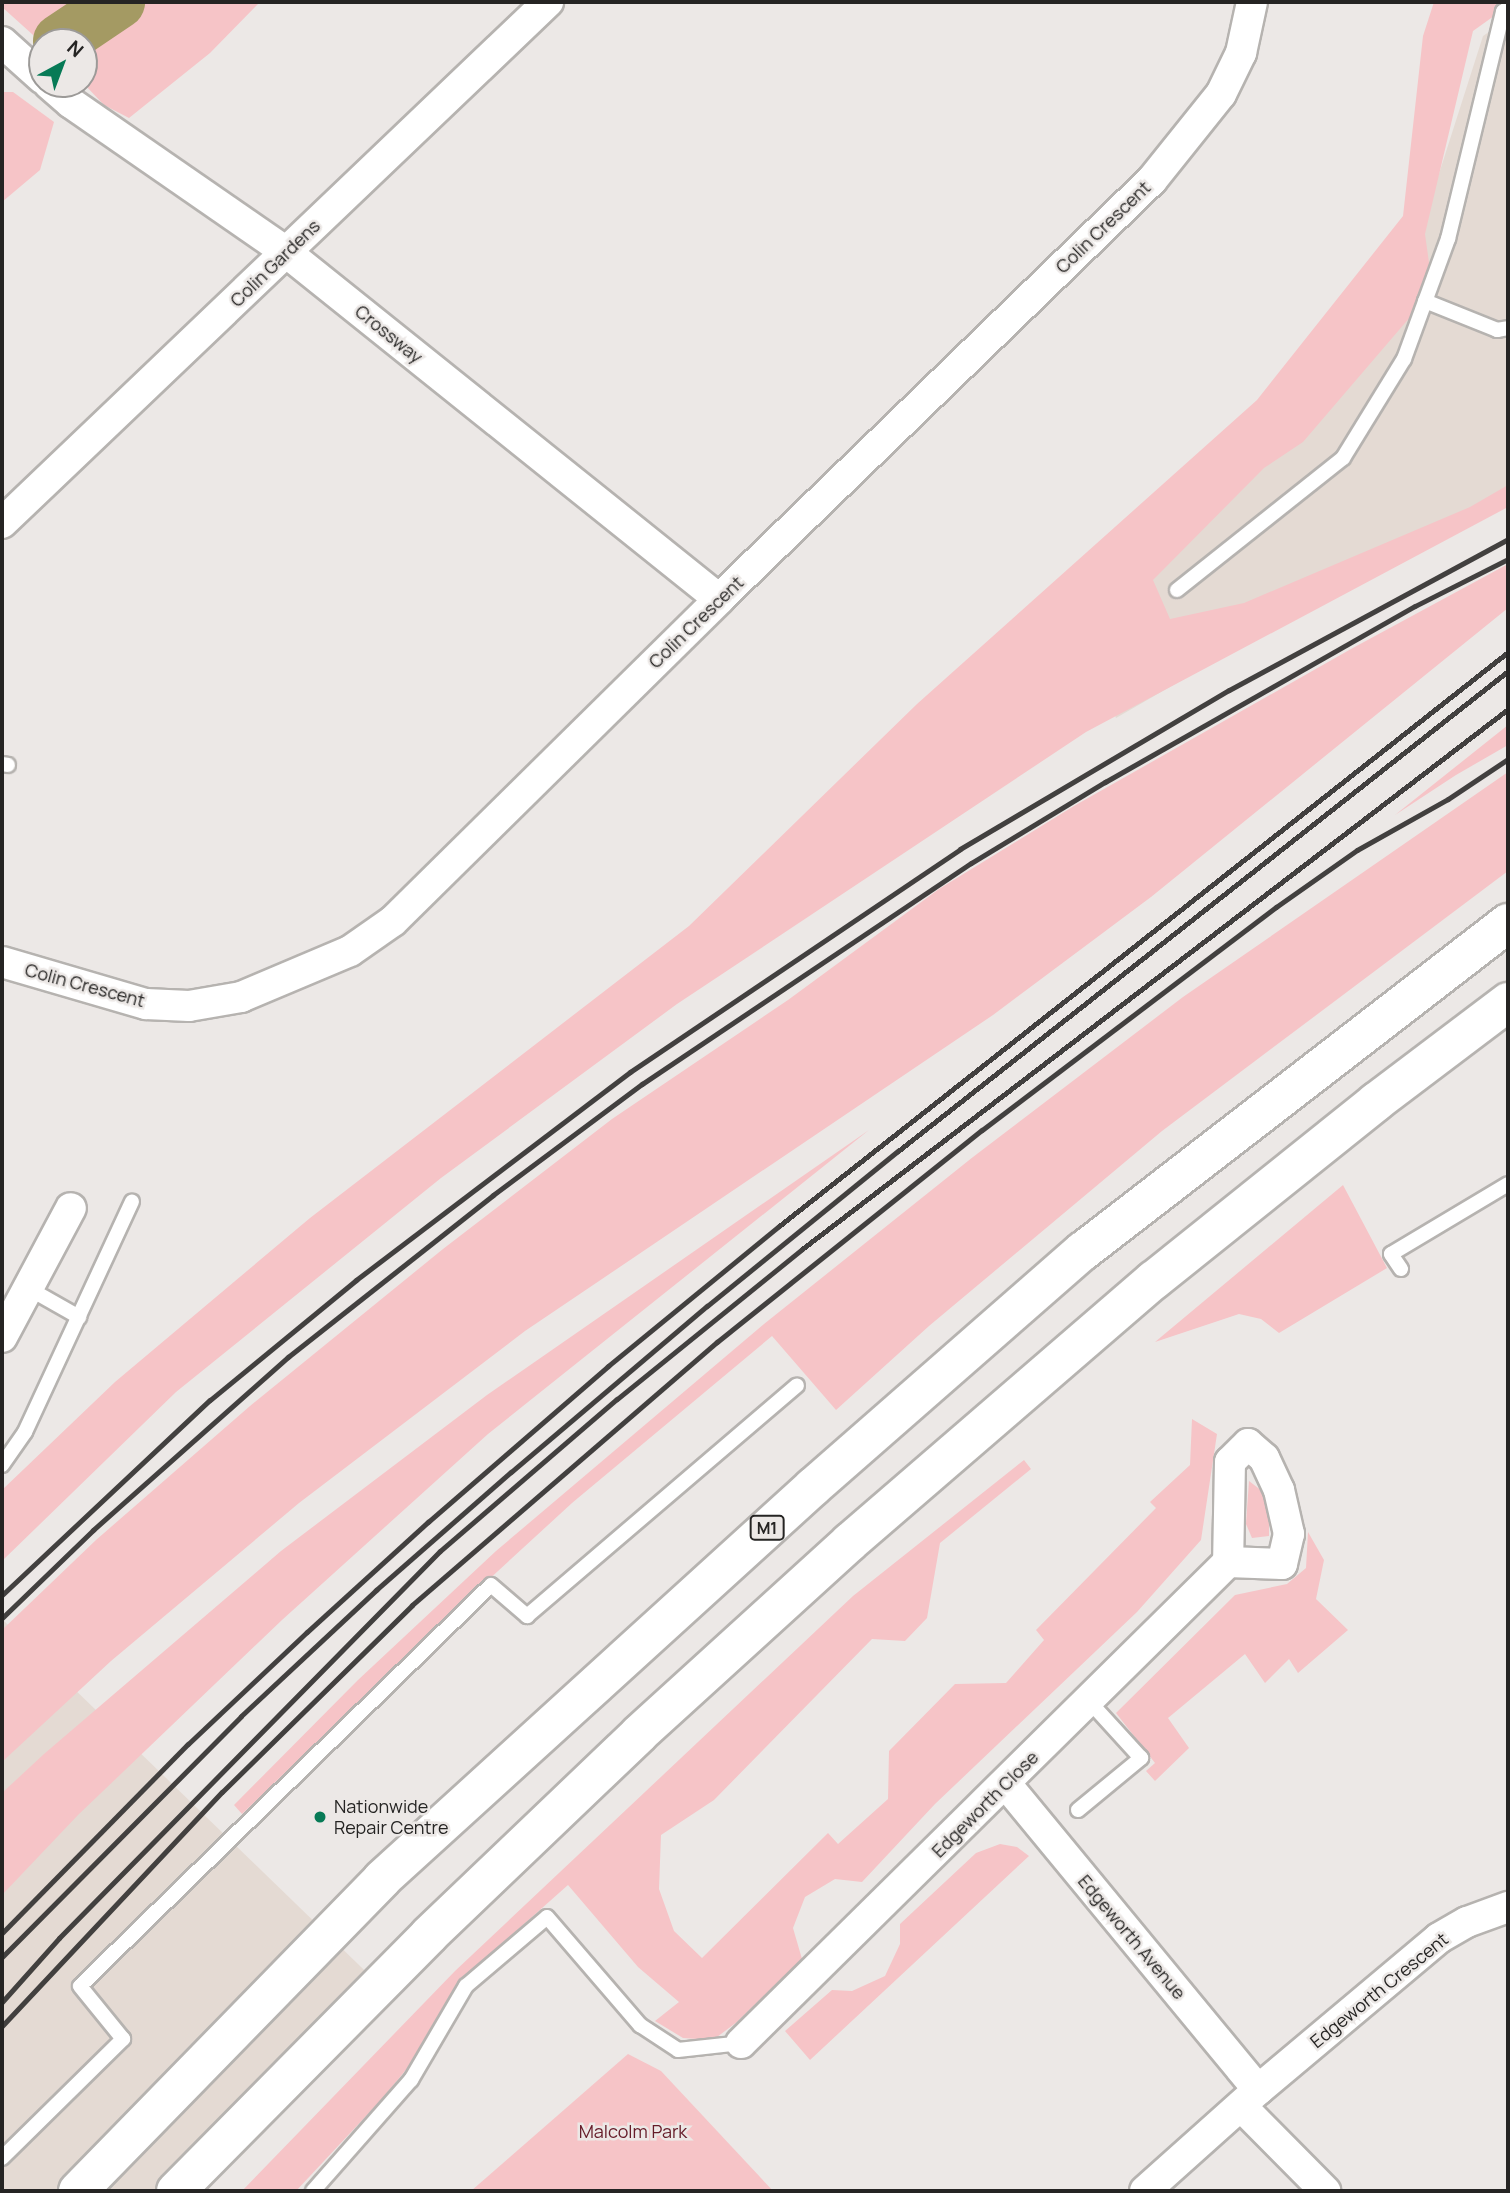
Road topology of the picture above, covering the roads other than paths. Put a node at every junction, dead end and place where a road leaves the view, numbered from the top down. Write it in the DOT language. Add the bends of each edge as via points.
graph roads {
  1 [pos="548,2"];
  2 [pos="1252,2"];
  3 [pos="1508,8"];
  4 [pos="2,42"];
  5 [pos="28,65"];
  6 [pos="66,98"];
  7 [pos="286,252"];
  8 [pos="1425,301"];
  9 [pos="1508,328"];
  10 [pos="2,523"];
  11 [pos="1177,590"];
  12 [pos="719,599"];
  13 [pos="1508,923"];
  14 [pos="2,962"];
  15 [pos="1508,1002"];
  16 [pos="1508,1184"];
  17 [pos="132,1202"];
  18 [pos="71,1208"];
  19 [pos="1401,1269"];
  20 [pos="28,1288"];
  21 [pos="79,1317"];
  22 [pos="2,1337"];
  23 [pos="797,1385"];
  24 [pos="2,1465"];
  25 [pos="1228,1562"];
  26 [pos="1088,1701"];
  27 [pos="1006,1784"];
  28 [pos="1077,1810"];
  29 [pos="1508,1908"];
  30 [pos="741,2043"];
  31 [pos="1250,2098"];
  32 [pos="2,2158"];
  33 [pos="78,2191"];
  34 [pos="176,2191"];
  35 [pos="313,2191"];
  36 [pos="1145,2191"];
  37 [pos="1325,2191"];
  1 -- 7 [label="street, Colin Gardens"];
  2 -- 12 [label="street, Colin Crescent" via="1241,53 1221,94 1152,180"];
  3 -- 8 [label="lane" via="1503,12 1448,239"];
  4 -- 5 [label="street"];
  6 -- 7 [label="street, Crossway"];
  7 -- 10 [label="street, Colin Gardens"];
  7 -- 12 [label="street, Crossway"];
  8 -- 9 [label="lane" via="1497,330"];
  8 -- 11 [label="lane" via="1404,359 1343,458"];
  12 -- 14 [label="street, Colin Crescent" via="393,921 350,951 241,997 189,1006 146,1003"];
  13 -- 33 [label="highway, M1" via="1083,1251 813,1487 382,1879"];
  15 -- 34 [label="highway" via="1154,1280 850,1542 449,1915"];
  16 -- 19 [label="lane" via="1391,1254"];
  17 -- 21 [label="lane"];
  18 -- 20 [label="street"];
  20 -- 21 [label="lane"];
  20 -- 22 [label="street"];
  21 -- 24 [label="lane" via="25,1432"];
  23 -- 32 [label="lane" via="527,1616 491,1585 80,1986 122,2039"];
  25 -- 26 [label="street, Edgeworth Close"];
  26 -- 27 [label="street, Edgeworth Close"];
  26 -- 28 [label="lane" via="1141,1758"];
  27 -- 30 [label="street, Edgeworth Close"];
  27 -- 31 [label="street, Edgeworth Avenue"];
  29 -- 31 [label="street, Edgeworth Crescent" via="1467,1922 1439,1938"];
  30 -- 35 [label="lane" via="678,2050 659,2038 640,2025 547,1917 466,1986 411,2080"];
  31 -- 36 [label="street, Edgeworth Crescent"];
  31 -- 37 [label="street, Edgeworth Avenue"];
}
